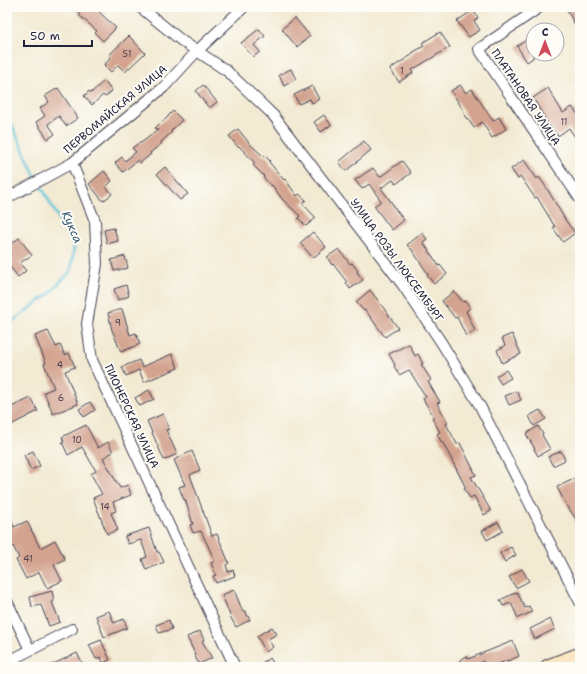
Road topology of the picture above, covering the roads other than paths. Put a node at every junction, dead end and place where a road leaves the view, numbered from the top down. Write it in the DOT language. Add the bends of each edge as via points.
graph roads {
  1 [pos="140,7"];
  2 [pos="244,7"];
  3 [pos="540,7"];
  4 [pos="197,51"];
  5 [pos="72,162"];
  6 [pos="7,198"];
  7 [pos="580,199"];
  8 [pos="7,601"];
  9 [pos="580,602"];
  10 [pos="72,629"];
  11 [pos="30,650"];
  12 [pos="580,655"];
  13 [pos="7,662"];
  14 [pos="235,667"];
  15 [pos="548,667"];
  1 -- 4 [label="street, УЛИЦА РОЗЫ ЛЮКСЕМБУРГ"];
  2 -- 4 [label="street, ПЕРВОМАЙСКАЯ УЛИЦА"];
  3 -- 7 [label="street, ПЛАТАНОВАЯ УЛИЦА" via="480,49"];
  4 -- 5 [label="street, ПЕРВОМАЙСКАЯ УЛИЦА" via="164,87"];
  4 -- 9 [label="street, УЛИЦА РОЗЫ ЛЮКСЕМБУРГ" via="227,70 273,115 402,284 480,406"];
  5 -- 6 [label="street, ПЕРВОМАЙСКАЯ УЛИЦА"];
  5 -- 14 [label="street, ПИОНЕРСКАЯ УЛИЦА" via="95,221 97,264 87,324 92,360"];
  8 -- 11 [label="street"];
  10 -- 11 [label="street"];
  11 -- 13 [label="street"];
  12 -- 15 [label="street"];
}
